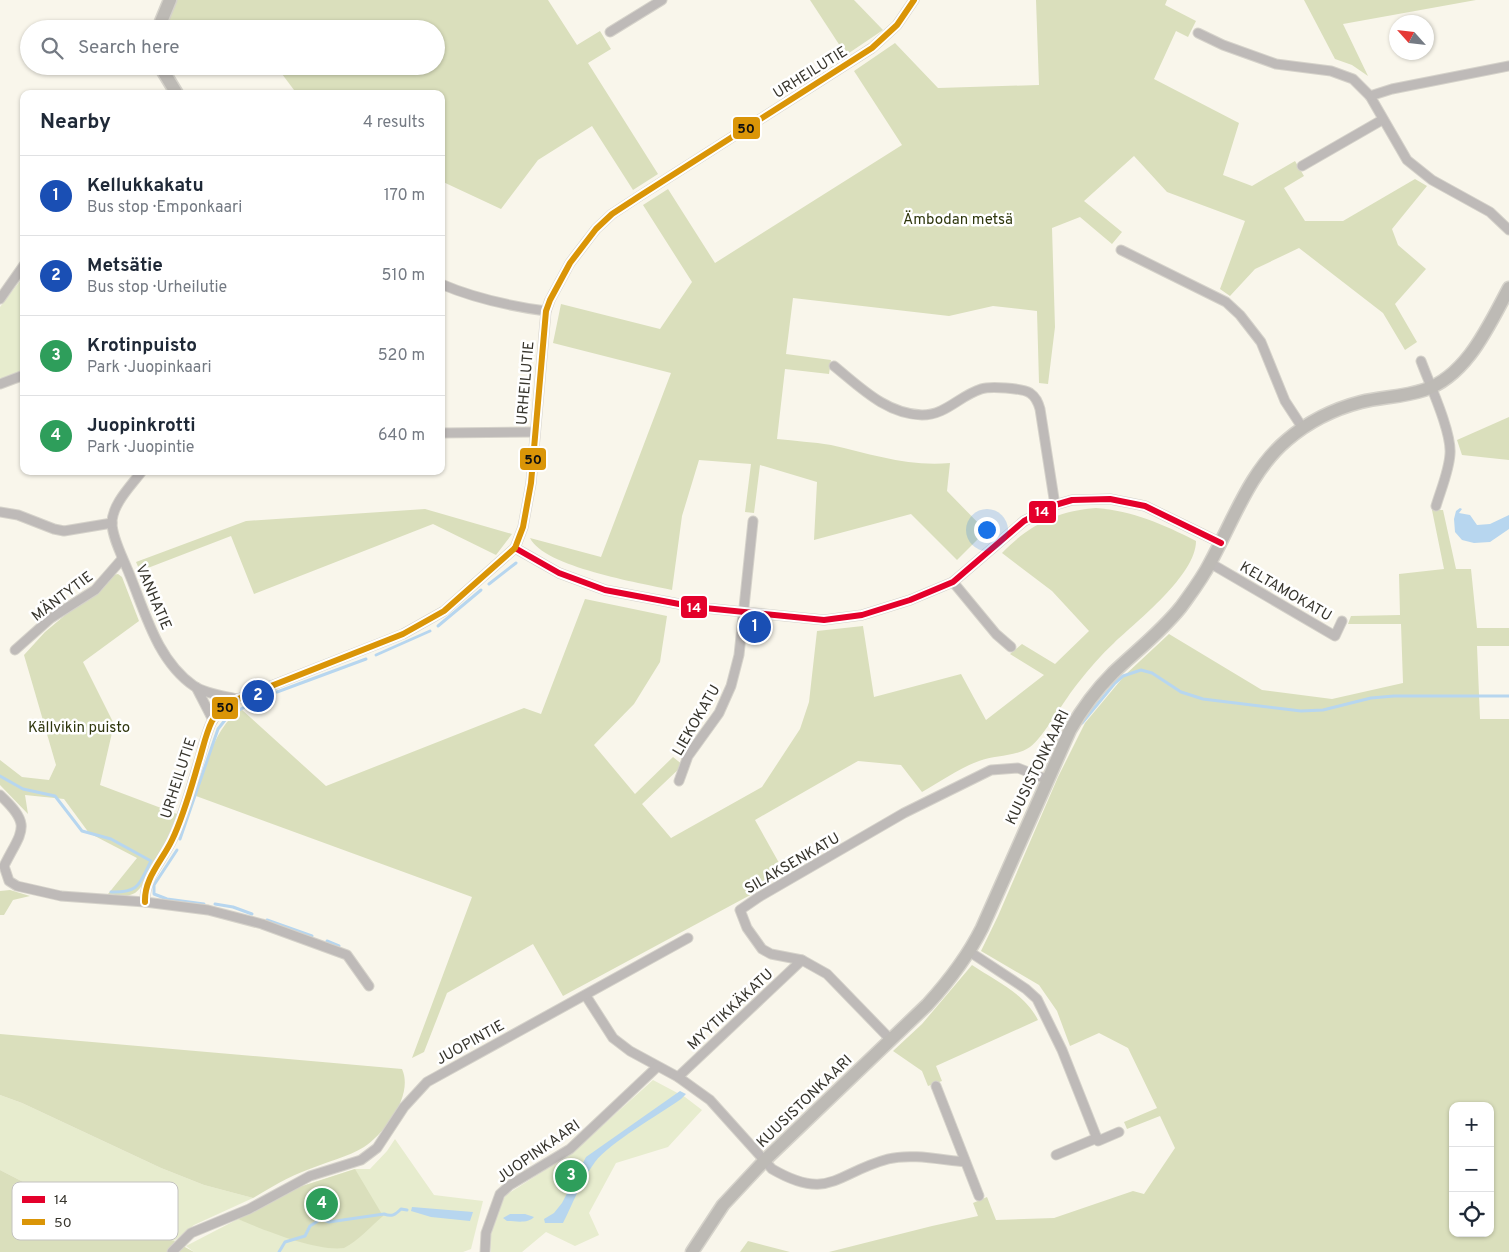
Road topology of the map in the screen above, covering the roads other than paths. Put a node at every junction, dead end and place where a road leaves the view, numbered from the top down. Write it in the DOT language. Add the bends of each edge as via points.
graph roads {
  1 [pos="170,0"];
  2 [pos="662,0"];
  3 [pos="914,0"];
  4 [pos="162,20"];
  5 [pos="610,32"];
  6 [pos="1198,33"];
  7 [pos="1509,66"];
  8 [pos="165,75"];
  9 [pos="175,90"];
  10 [pos="1370,96"];
  11 [pos="1382,120"];
  12 [pos="1302,166"];
  13 [pos="1509,230"];
  14 [pos="1121,250"];
  15 [pos="20,271"];
  16 [pos="445,286"];
  17 [pos="1509,288"];
  18 [pos="0,299"];
  19 [pos="546,311"];
  20 [pos="1421,361"];
  21 [pos="834,366"];
  22 [pos="20,376"];
  23 [pos="0,384"];
  24 [pos="1430,387"];
  25 [pos="1302,428"];
  26 [pos="535,432"];
  27 [pos="445,433"];
  28 [pos="139,475"];
  29 [pos="1055,504"];
  30 [pos="1436,506"];
  31 [pos="0,512"];
  32 [pos="753,521"];
  33 [pos="112,523"];
  34 [pos="1220,543"];
  35 [pos="515,548"];
  36 [pos="122,559"];
  37 [pos="1210,563"];
  38 [pos="953,582"];
  39 [pos="742,613"];
  40 [pos="1342,621"];
  41 [pos="1011,647"];
  42 [pos="15,650"];
  43 [pos="196,688"];
  44 [pos="238,699"];
  45 [pos="213,720"];
  46 [pos="1046,779"];
  47 [pos="679,782"];
  48 [pos="0,795"];
  49 [pos="5,882"];
  50 [pos="145,902"];
  51 [pos="688,938"];
  52 [pos="970,952"];
  53 [pos="802,960"];
  54 [pos="369,986"];
  55 [pos="586,996"];
  56 [pos="891,1040"];
  57 [pos="657,1067"];
  58 [pos="678,1077"];
  59 [pos="936,1086"];
  60 [pos="1119,1132"];
  61 [pos="1097,1138"];
  62 [pos="1056,1155"];
  63 [pos="765,1160"];
  64 [pos="966,1162"];
  65 [pos="979,1196"];
  66 [pos="172,1252"];
  67 [pos="485,1252"];
  68 [pos="692,1252"];
  1 -- 4 [label="street"];
  2 -- 5 [label="street"];
  3 -- 19 [label="street, URHEILUTIE" via="897,25 872,48 612,214 570,263"];
  6 -- 10 [label="street" via="1276,64 1342,74 1353,79"];
  7 -- 10 [label="street"];
  8 -- 9 [label="street"];
  10 -- 11 [label="street"];
  11 -- 12 [label="street"];
  11 -- 13 [label="street" via="1407,160 1432,180 1490,212"];
  14 -- 25 [label="street" via="1226,302 1240,315 1261,342 1285,401"];
  15 -- 18 [label="street"];
  16 -- 19 [label="street" via="472,297"];
  17 -- 24 [label="street, KUUSISTONKAARI" via="1469,356 1456,370"];
  19 -- 26 [label="street, URHEILUTIE"];
  20 -- 24 [label="street"];
  21 -- 29 [label="street" via="883,405 922,415 945,410 981,389 1025,390 1032,394 1040,409"];
  22 -- 23 [label="street"];
  24 -- 25 [label="street, KUUSISTONKAARI" via="1361,402 1327,414"];
  24 -- 30 [label="street" via="1451,451"];
  25 -- 34 [label="street, KUUSISTONKAARI" via="1270,456"];
  26 -- 27 [label="street"];
  26 -- 35 [label="street, URHEILUTIE" via="527,509"];
  28 -- 33 [label="street" via="115,508"];
  29 -- 34 [label="street" via="1090,499 1129,502 1162,513"];
  29 -- 38 [label="street" via="1008,532"];
  31 -- 33 [label="street" via="64,531"];
  32 -- 39 [label="street, LIEKOKATU"];
  33 -- 36 [label="street, VANHATIE"];
  34 -- 37 [label="street, KUUSISTONKAARI"];
  35 -- 39 [label="street" via="590,586 669,603"];
  35 -- 44 [label="street, URHEILUTIE" via="464,594 426,622 379,644"];
  36 -- 42 [label="street, MÄNTYTIE" via="95,590 51,618"];
  36 -- 43 [label="street, VANHATIE" via="162,651"];
  37 -- 40 [label="street, KELTAMOKATU" via="1335,636"];
  37 -- 46 [label="street, KUUSISTONKAARI" via="1164,627 1112,674 1086,705"];
  38 -- 39 [label="street" via="862,615 824,620"];
  38 -- 41 [label="street" via="996,634"];
  39 -- 47 [label="street, LIEKOKATU" via="739,655 731,686 719,713 688,756"];
  43 -- 44 [label="street, VANHATIE"];
  43 -- 45 [label="street"];
  44 -- 45 [label="street, URHEILUTIE" via="222,709"];
  45 -- 50 [label="street, URHEILUTIE" via="182,816 144,891"];
  46 -- 52 [label="street, KUUSISTONKAARI"];
  46 -- 53 [label="street, SILAKSENKATU" via="1018,768 991,770 904,813 740,910 747,928 762,949"];
  48 -- 49 [label="street" via="22,820 20,832 4,866"];
  49 -- 50 [label="street" via="61,896"];
  50 -- 54 [label="street" via="233,915 320,944 347,955"];
  51 -- 55 [label="street, JUOPINTIE"];
  52 -- 56 [label="street, KUUSISTONKAARI" via="951,979"];
  52 -- 61 [label="street" via="1037,999 1062,1050"];
  53 -- 56 [label="street, SILAKSENKATU" via="833,979"];
  53 -- 58 [label="street, MYYTIKKÄKATU"];
  55 -- 57 [label="street" via="613,1038"];
  55 -- 66 [label="street, JUOPINTIE" via="427,1082 404,1107 377,1148 361,1160 310,1176 249,1208 191,1233"];
  56 -- 63 [label="street, KUUSISTONKAARI"];
  57 -- 58 [label="street"];
  57 -- 67 [label="street, JUOPINKAARI" via="590,1133 500,1194 486,1233"];
  58 -- 63 [label="street" via="719,1108"];
  59 -- 64 [label="street"];
  60 -- 61 [label="street" via="1098,1141"];
  61 -- 62 [label="street"];
  63 -- 64 [label="street" via="784,1176 816,1186 889,1159 903,1157"];
  63 -- 68 [label="street, KUUSISTONKAARI" via="723,1205"];
  64 -- 65 [label="street"];
}
